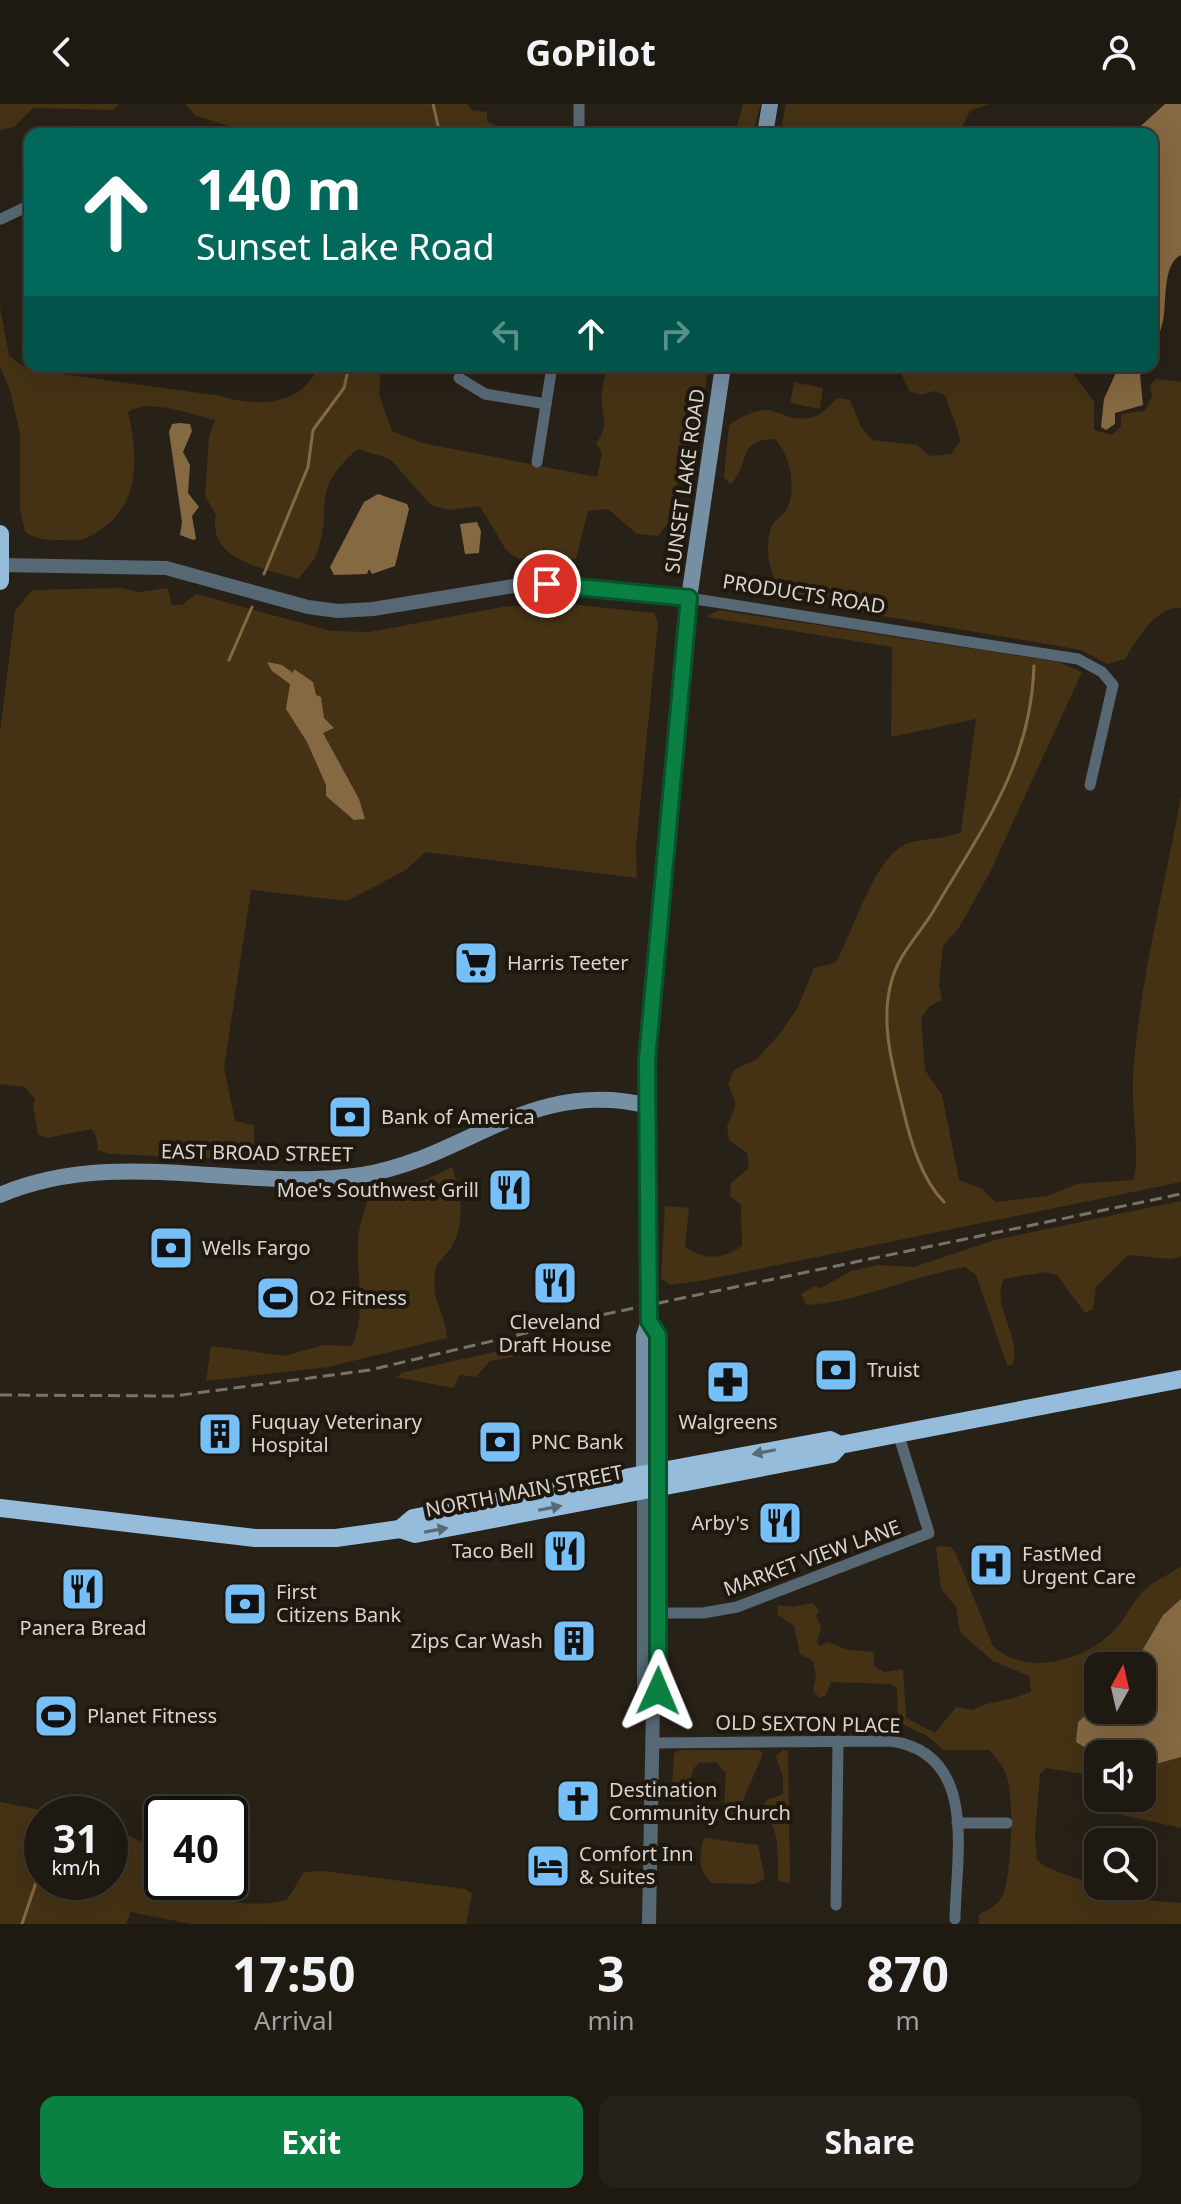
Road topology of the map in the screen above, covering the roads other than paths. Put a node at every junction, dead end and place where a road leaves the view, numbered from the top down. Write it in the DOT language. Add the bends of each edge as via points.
graph roads {
  1 [pos="579,104"];
  2 [pos="770,104"];
  3 [pos="579,128"];
  4 [pos="766,128"];
  5 [pos="24,208"];
  6 [pos="1,219"];
  7 [pos="551,372"];
  8 [pos="722,372"];
  9 [pos="459,378"];
  10 [pos="546,404"];
  11 [pos="537,462"];
  12 [pos="0,534"];
  13 [pos="0,565"];
  14 [pos="0,581"];
  15 [pos="689,598"];
  16 [pos="1090,785"];
  17 [pos="646,1105"];
  18 [pos="0,1195"];
  19 [pos="1181,1379"];
  20 [pos="898,1433"];
  21 [pos="651,1481"];
  22 [pos="0,1508"];
  23 [pos="659,1613"];
  24 [pos="653,1706"];
  25 [pos="838,1741"];
  26 [pos="654,1743"];
  27 [pos="957,1823"];
  28 [pos="1007,1823"];
  29 [pos="836,1905"];
  30 [pos="955,1919"];
  31 [pos="649,1924"];
  1 -- 3 [label="street"];
  2 -- 4 [label="main road"];
  5 -- 6 [label="street"];
  7 -- 10 [label="street"];
  8 -- 15 [label="main road, SUNSET LAKE ROAD"];
  9 -- 10 [label="street" via="485,394"];
  10 -- 11 [label="street"];
  12 -- 13 [label="highway"];
  13 -- 14 [label="highway"];
  13 -- 15 [label="street, PRODUCTS ROAD" via="166,568 338,611 526,584"];
  15 -- 16 [label="street, PRODUCTS ROAD" via="1078,659 1113,685"];
  15 -- 17 [label="main road, SUNSET LAKE ROAD"];
  17 -- 18 [label="main road, EAST BROAD STREET" via="595,1101 532,1109 414,1159 359,1175 117,1171 66,1176"];
  17 -- 21 [label="main road, SUNSET LAKE ROAD" via="649,1321 658,1335"];
  19 -- 20 [label="highway, NORTH MAIN STREET"];
  20 -- 21 [label="highway, NORTH MAIN STREET" via="840,1445 830,1440"];
  20 -- 23 [label="street, MARKET VIEW LANE" via="929,1533 737,1607"];
  21 -- 22 [label="highway, NORTH MAIN STREET" via="413,1518 400,1529 336,1538 255,1538"];
  21 -- 23 [label="street"];
  21 -- 24 [label="street" via="644,1690"];
  23 -- 24 [label="street" via="658,1691"];
  24 -- 26 [label="street"];
  25 -- 26 [label="street, OLD SEXTON PLACE"];
  25 -- 27 [label="street, OLD SEXTON PLACE" via="890,1741 921,1749 952,1786"];
  25 -- 29 [label="street"];
  26 -- 31 [label="street"];
  27 -- 28 [label="street"];
  27 -- 30 [label="street, OLD SEXTON PLACE"];
}
